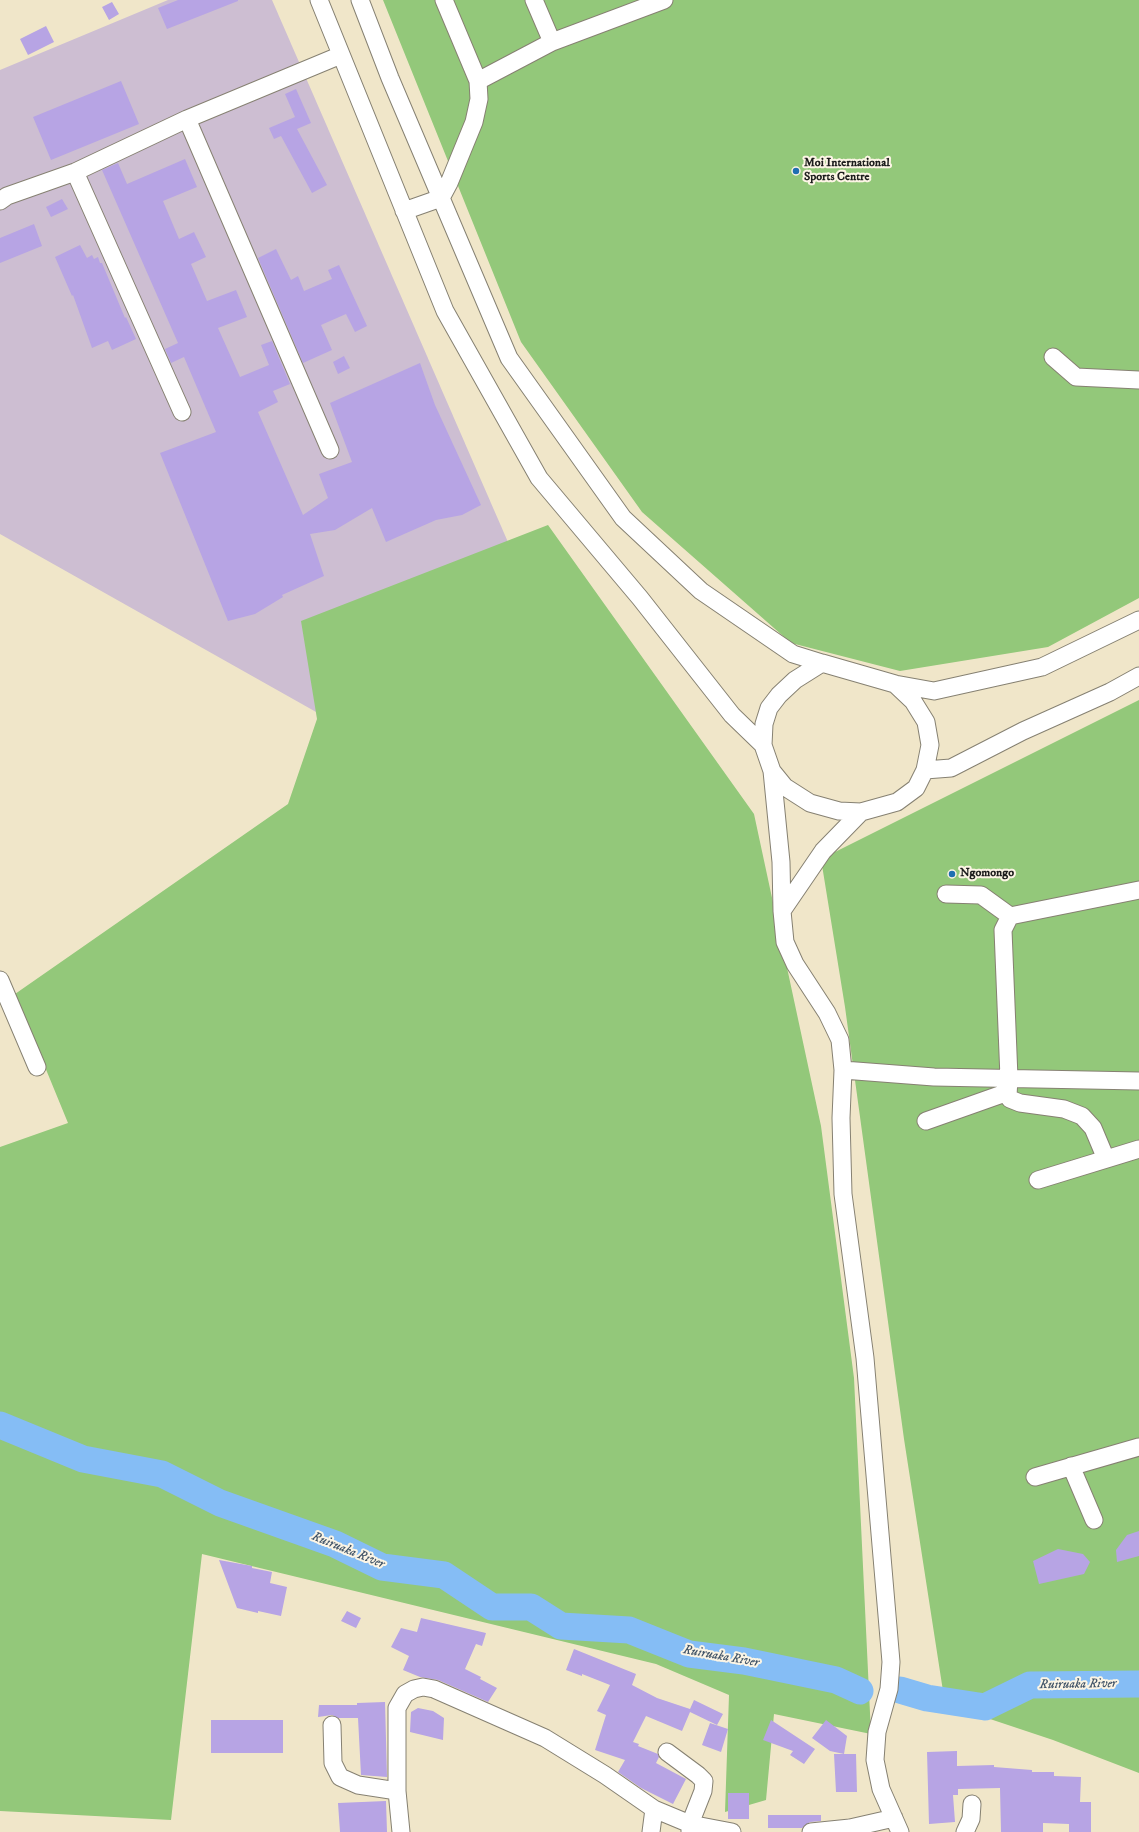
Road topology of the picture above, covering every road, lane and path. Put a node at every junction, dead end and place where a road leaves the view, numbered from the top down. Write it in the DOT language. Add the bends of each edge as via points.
graph roads {
  1 [pos="319,0"];
  2 [pos="360,0"];
  3 [pos="444,0"];
  4 [pos="534,0"];
  5 [pos="664,0"];
  6 [pos="552,42"];
  7 [pos="341,55"];
  8 [pos="478,81"];
  9 [pos="187,119"];
  10 [pos="75,172"];
  11 [pos="441,198"];
  12 [pos="0,201"];
  13 [pos="404,211"];
  14 [pos="1054,357"];
  15 [pos="1139,380"];
  16 [pos="182,412"];
  17 [pos="330,450"];
  18 [pos="1139,620"];
  19 [pos="822,664"];
  20 [pos="1139,676"];
  21 [pos="895,684"];
  22 [pos="763,745"];
  23 [pos="925,770"];
  24 [pos="772,771"];
  25 [pos="862,812"];
  26 [pos="1139,890"];
  27 [pos="946,894"];
  28 [pos="782,911"];
  29 [pos="1010,916"];
  30 [pos="2,988"];
  31 [pos="37,1067"];
  32 [pos="843,1070"];
  33 [pos="1139,1081"];
  34 [pos="1008,1085"];
  35 [pos="926,1121"];
  36 [pos="1139,1149"];
  37 [pos="1106,1159"];
  38 [pos="1038,1180"];
  39 [pos="1139,1447"];
  40 [pos="1071,1466"];
  41 [pos="1035,1477"];
  42 [pos="1094,1520"];
  43 [pos="332,1725"];
  44 [pos="666,1752"];
  45 [pos="397,1791"];
  46 [pos="972,1804"];
  47 [pos="654,1809"];
  48 [pos="897,1825"];
  49 [pos="690,1828"];
  50 [pos="401,1832"];
  51 [pos="651,1832"];
  52 [pos="732,1832"];
  53 [pos="811,1832"];
  54 [pos="965,1832"];
  1 -- 7 [label="street"];
  2 -- 11 [label="street"];
  3 -- 8 [label="street"];
  4 -- 6 [label="street"];
  5 -- 6 [label="street"];
  6 -- 8 [label="street"];
  7 -- 9 [label="street"];
  7 -- 13 [label="street"];
  8 -- 11 [label="street" via="479,100 474,122"];
  9 -- 10 [label="street"];
  9 -- 17 [label="street"];
  10 -- 12 [label="street" via="7,196"];
  10 -- 16 [label="street"];
  11 -- 13 [label="street"];
  11 -- 19 [label="street" via="509,358 623,518 701,591 793,654"];
  13 -- 22 [label="street" via="445,311 539,478 640,598 732,715"];
  14 -- 15 [label="street" via="1076,377"];
  18 -- 21 [label="street" via="1042,667 934,691"];
  19 -- 21 [label="street"];
  19 -- 22 [label="street" via="795,680 769,708 764,724"];
  20 -- 23 [label="street" via="951,768"];
  21 -- 23 [label="street" via="913,701 926,722 930,745"];
  22 -- 24 [label="street"];
  23 -- 25 [label="street" via="916,788 898,802"];
  24 -- 25 [label="street" via="785,787 810,803 839,811"];
  24 -- 28 [label="street" via="781,862"];
  25 -- 28 [label="street" via="823,851"];
  26 -- 29 [label="street"];
  27 -- 29 [label="street" via="981,895"];
  28 -- 32 [label="street" via="785,942 790,954 839,1035"];
  29 -- 34 [label="street" via="1002,930"];
  30 -- 31 [label="street"];
  32 -- 34 [label="street" via="934,1076"];
  32 -- 48 [label="street" via="843,1194 865,1358 891,1662 889,1689 877,1732 875,1760 881,1789"];
  33 -- 34 [label="street"];
  34 -- 35 [label="street"];
  34 -- 37 [label="street" via="1010,1099 1020,1103 1064,1109 1082,1116 1093,1128"];
  36 -- 37 [label="street"];
  37 -- 38 [label="street"];
  39 -- 40 [label="street"];
  40 -- 41 [label="street"];
  40 -- 42 [label="street"];
  43 -- 45 [label="street" via="333,1764 340,1777 358,1785"];
  44 -- 49 [label="street" via="704,1781"];
  45 -- 47 [label="street" via="397,1708 404,1694 423,1688 434,1689 545,1738"];
  45 -- 50 [label="street"];
  46 -- 54 [label="street"];
  47 -- 49 [label="street"];
  47 -- 51 [label="street"];
  48 -- 53 [label="street"];
  49 -- 52 [label="street"];
}
